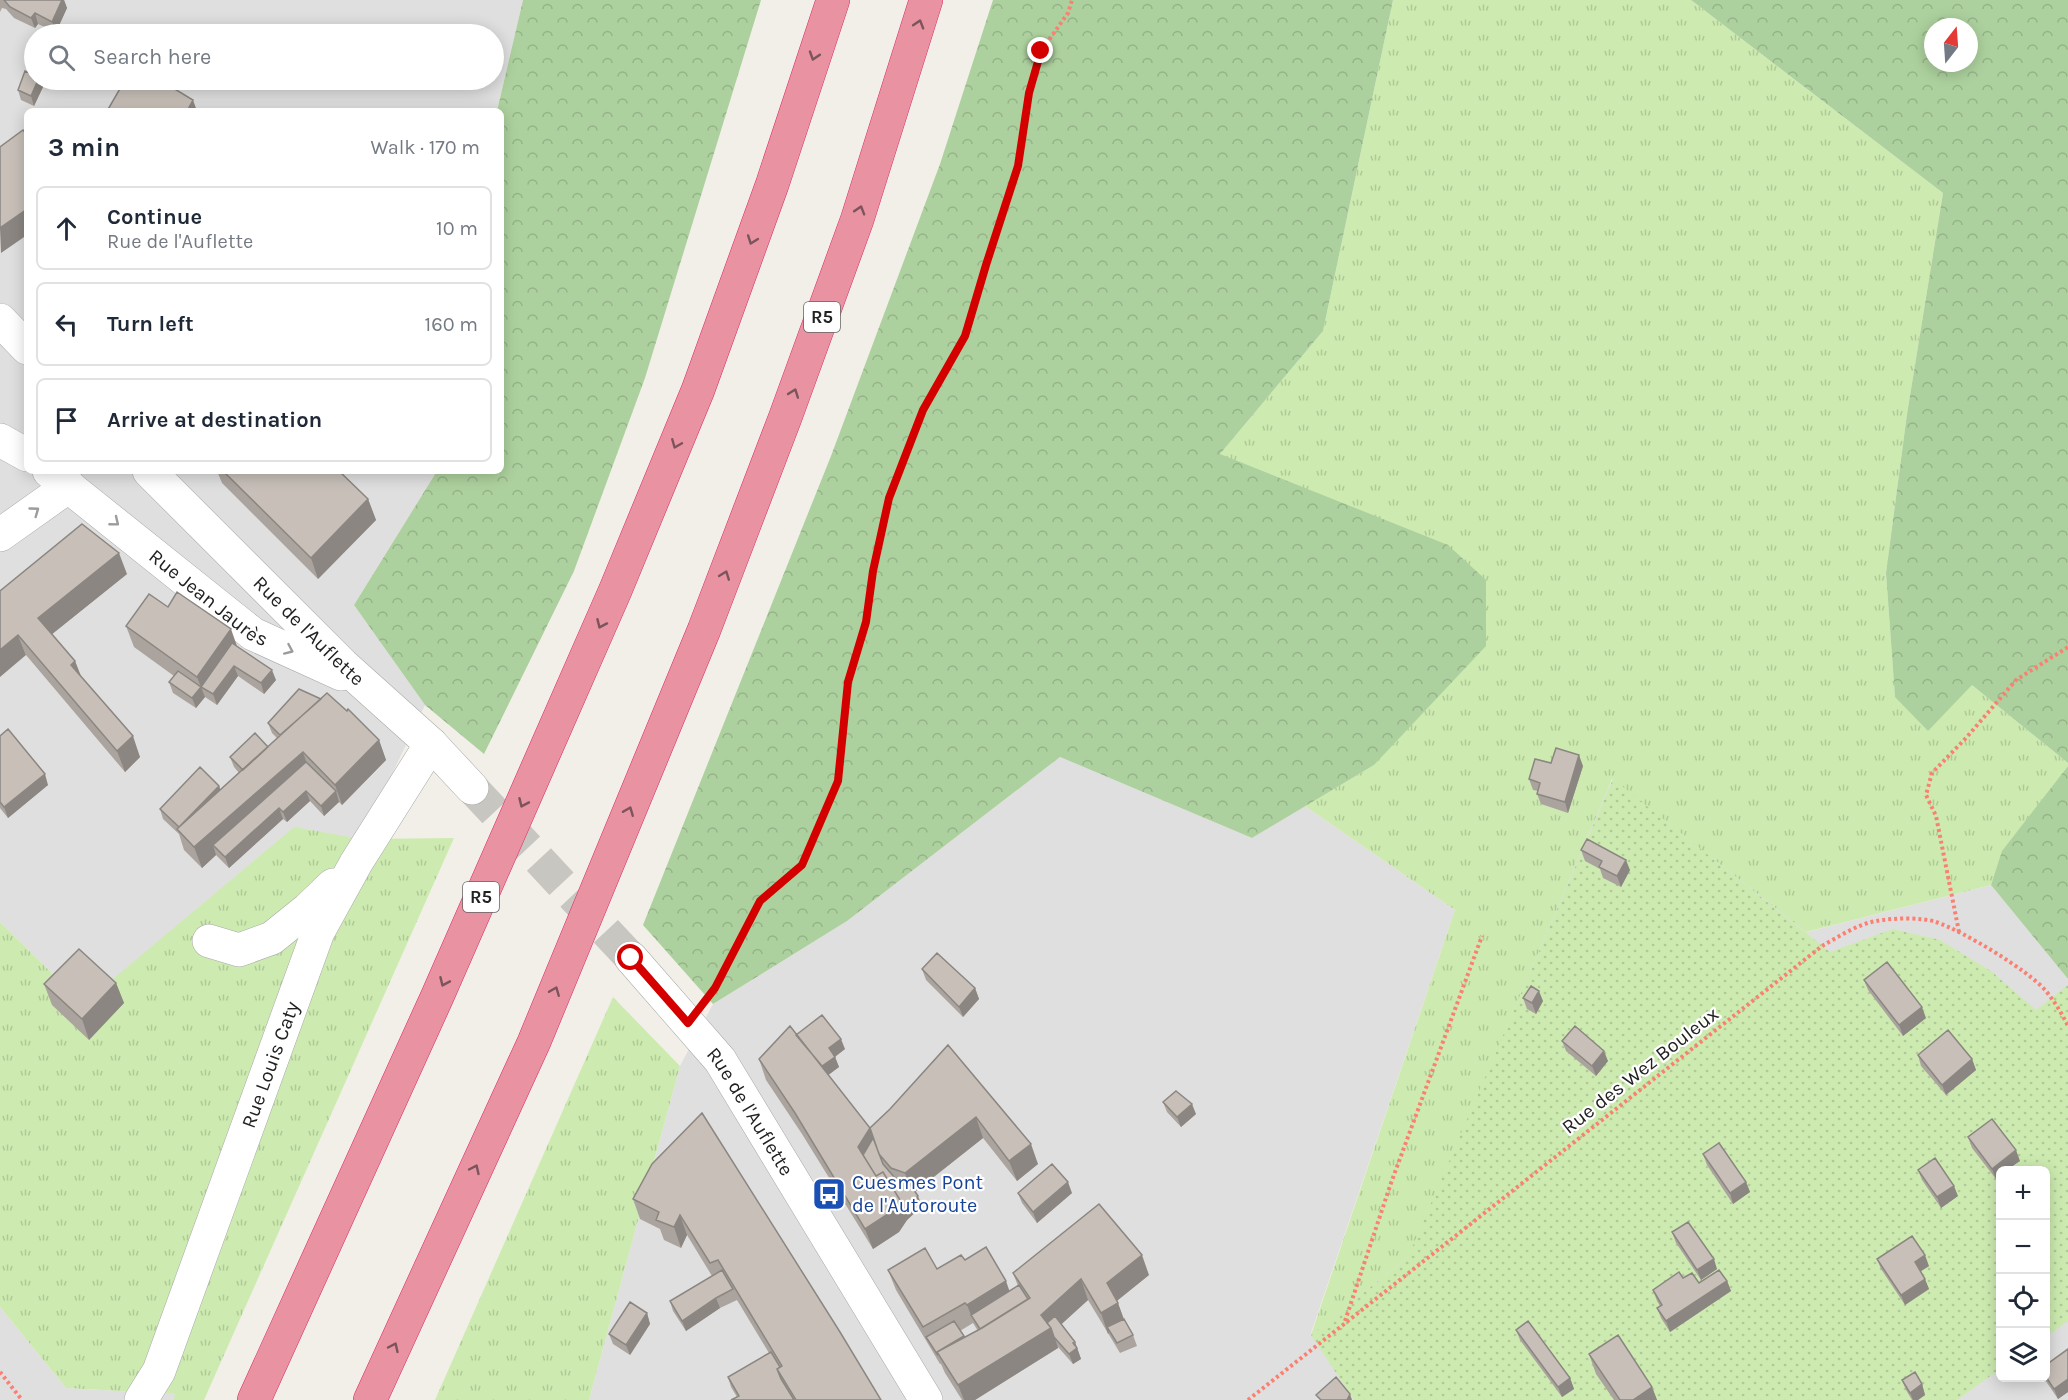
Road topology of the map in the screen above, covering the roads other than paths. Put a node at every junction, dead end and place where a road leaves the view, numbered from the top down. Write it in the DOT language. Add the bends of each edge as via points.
graph roads {
  1 [pos="833,0"];
  2 [pos="926,0"];
  3 [pos="0,320"];
  4 [pos="24,345"];
  5 [pos="0,440"];
  6 [pos="24,453"];
  7 [pos="152,474"];
  8 [pos="59,478"];
  9 [pos="0,536"];
  10 [pos="365,684"];
  11 [pos="431,744"];
  12 [pos="472,788"];
  13 [pos="356,863"];
  14 [pos="209,941"];
  15 [pos="631,958"];
  16 [pos="141,1400"];
  17 [pos="254,1400"];
  18 [pos="370,1400"];
  19 [pos="926,1400"];
  1 -- 17 [label="highway, R5, one-way" via="698,390 615,591 438,997"];
  18 -- 2 [label="highway, R5, one-way" via="534,1042 704,630 857,220"];
  3 -- 4 [label="street"];
  5 -- 6 [label="street"];
  7 -- 10 [label="street, Rue de l'Auflette"];
  9 -- 8 [label="street, Rue Jean Jaurès, one-way"];
  8 -- 10 [label="street, Rue Jean Jaurès, one-way" via="254,634"];
  10 -- 11 [label="street, Rue de l'Auflette"];
  11 -- 12 [label="street, Rue de l'Auflette"];
  11 -- 13 [label="street, Rue Louis Caty"];
  13 -- 14 [label="street" via="272,938 239,950"];
  13 -- 16 [label="street, Rue Louis Caty" via="318,932 159,1371"];
  15 -- 19 [label="street, Rue de l'Auflette" via="720,1060"];
}
